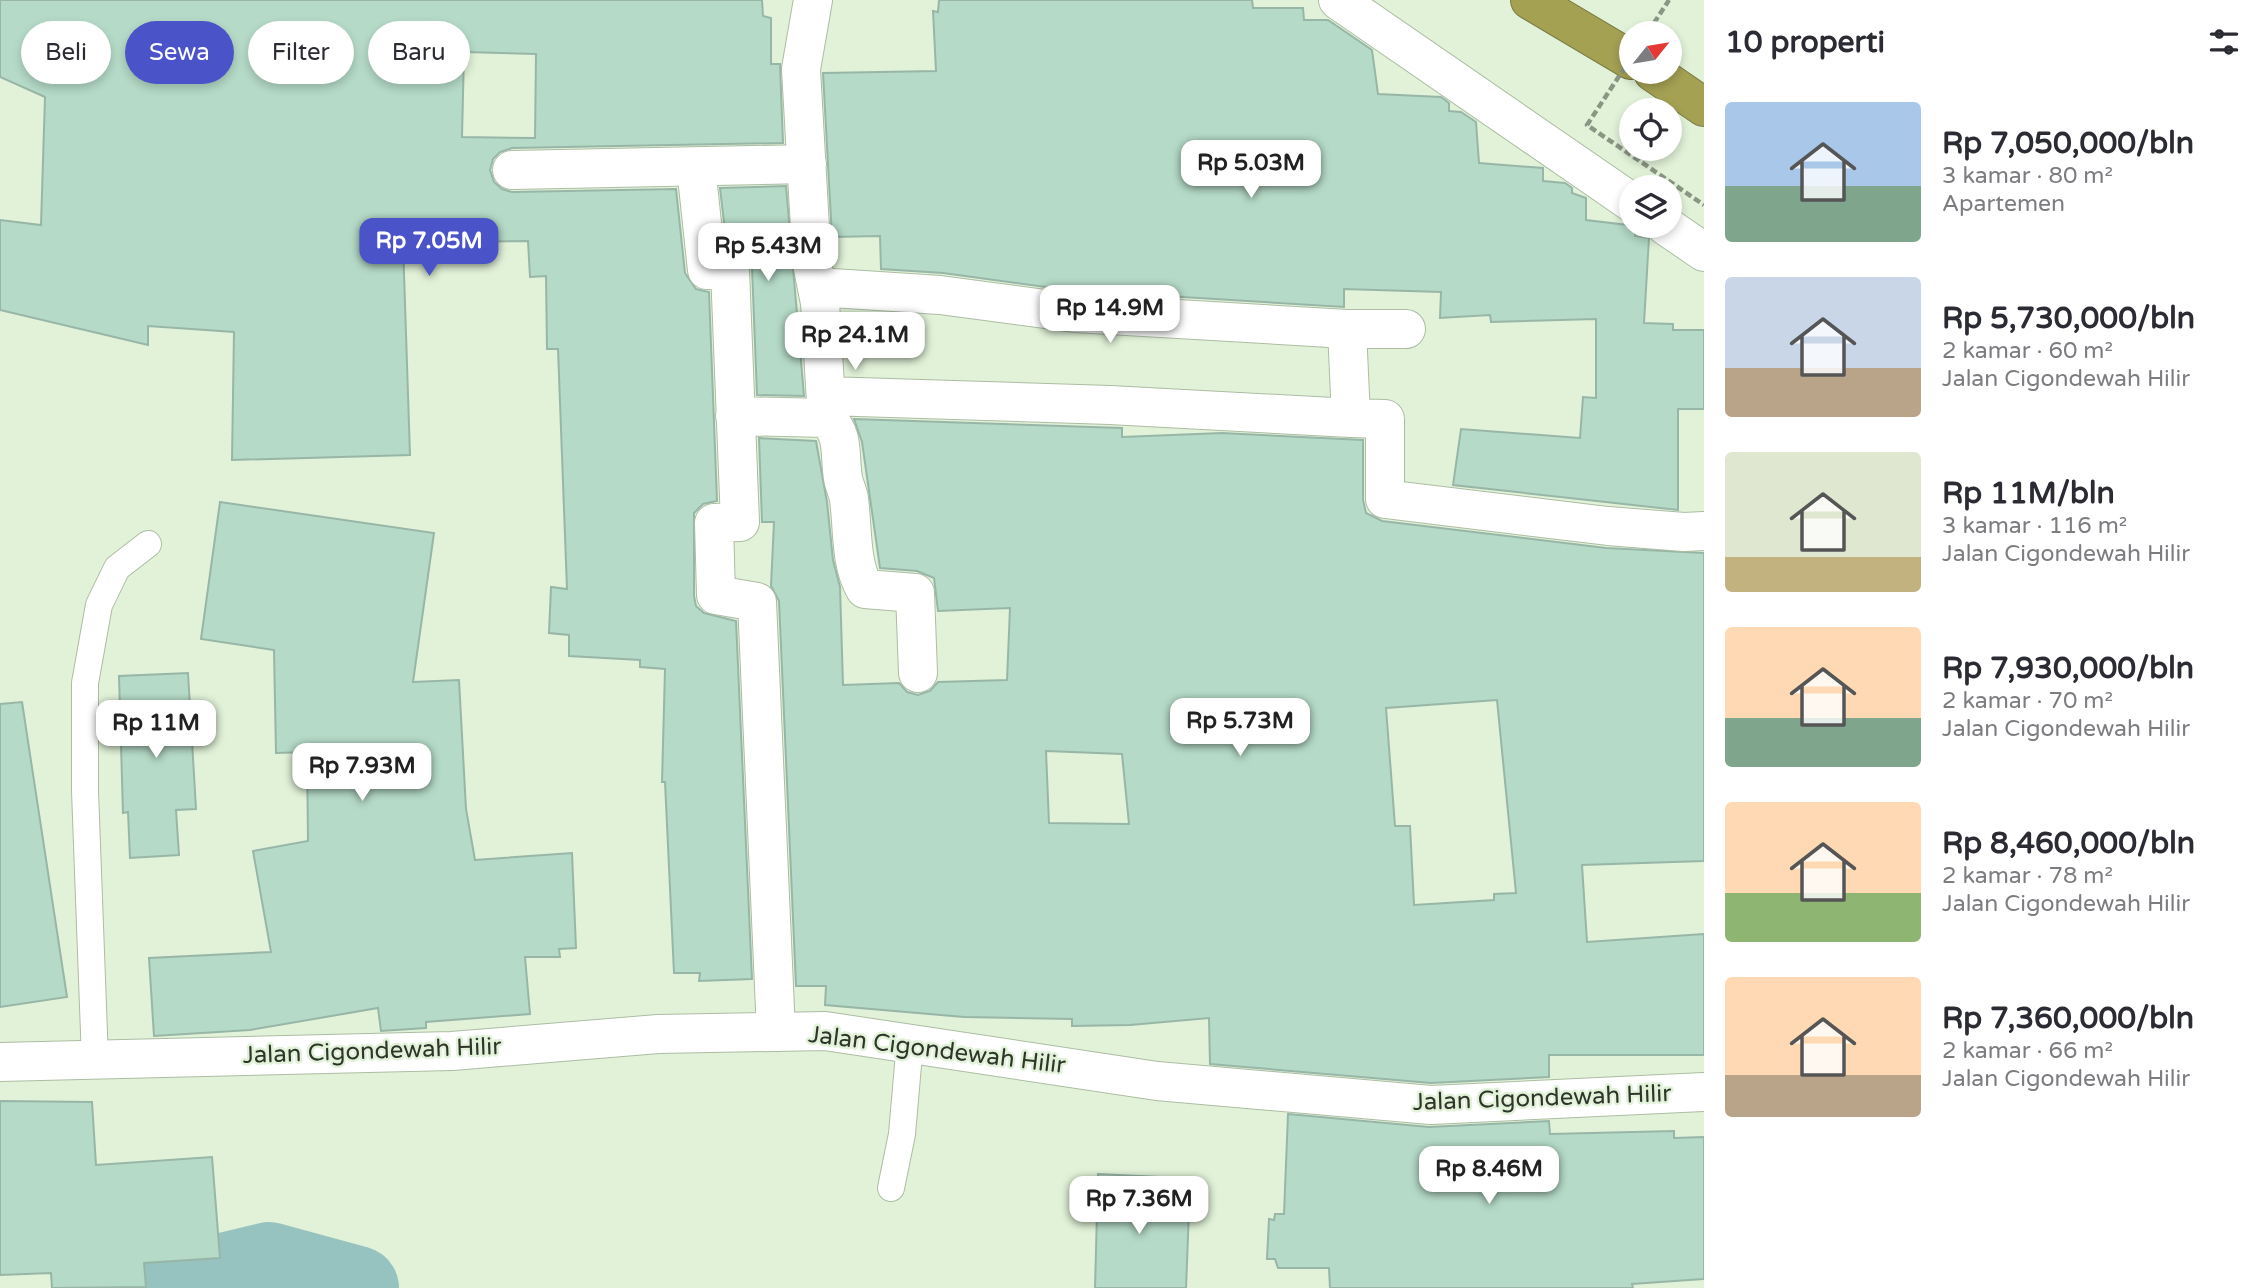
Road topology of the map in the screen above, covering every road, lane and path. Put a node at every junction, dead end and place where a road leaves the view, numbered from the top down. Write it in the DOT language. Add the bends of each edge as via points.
graph roads {
  1 [pos="813,0"];
  2 [pos="1338,0"];
  3 [pos="1530,0"];
  4 [pos="1550,0"];
  5 [pos="1669,0"];
  6 [pos="1655,21"];
  7 [pos="1619,49"];
  8 [pos="1619,51"];
  9 [pos="1619,76"];
  10 [pos="1669,84"];
  11 [pos="1704,107"];
  12 [pos="807,164"];
  13 [pos="696,167"];
  14 [pos="512,170"];
  15 [pos="1619,194"];
  16 [pos="1704,205"];
  17 [pos="1682,237"];
  18 [pos="1704,252"];
  19 [pos="817,287"];
  20 [pos="1347,329"];
  21 [pos="1406,329"];
  22 [pos="826,407"];
  23 [pos="735,416"];
  24 [pos="1351,418"];
  25 [pos="1704,531"];
  26 [pos="148,544"];
  27 [pos="918,673"];
  28 [pos="776,1032"];
  29 [pos="910,1042"];
  30 [pos="95,1060"];
  31 [pos="0,1062"];
  32 [pos="1704,1092"];
  33 [pos="891,1188"];
  1 -- 12 [label="street" via="801,69"];
  2 -- 15 [label="street"];
  3 -- 8 [label="highway"];
  4 -- 7 [label="highway"];
  5 -- 6 [label="path"];
  9 -- 16 [label="path, bridge" via="1587,125"];
  10 -- 11 [label="highway"];
  12 -- 13 [label="street"];
  12 -- 19 [label="street"];
  13 -- 14 [label="street"];
  13 -- 23 [label="street" via="707,270 730,270"];
  17 -- 18 [label="street"];
  19 -- 20 [label="street" via="940,295 1075,313"];
  19 -- 22 [label="street"];
  20 -- 21 [label="street"];
  20 -- 24 [label="street"];
  22 -- 23 [label="street"];
  22 -- 24 [label="street" via="1110,405"];
  22 -- 27 [label="street" via="842,444 857,576 865,589 915,593"];
  23 -- 28 [label="street" via="740,522 713,523 716,595 757,602"];
  24 -- 25 [label="street" via="1385,419 1385,499 1608,526"];
  26 -- 30 [label="lane" via="117,568 99,605 85,683"];
  28 -- 29 [label="street, Jalan Cigondewah Hilir" via="825,1031"];
  28 -- 30 [label="street, Jalan Cigondewah Hilir" via="659,1034 452,1051"];
  29 -- 32 [label="street, Jalan Cigondewah Hilir" via="1157,1081 1431,1105"];
  29 -- 33 [label="lane" via="902,1134"];
  30 -- 31 [label="street, Jalan Cigondewah Hilir"];
}
